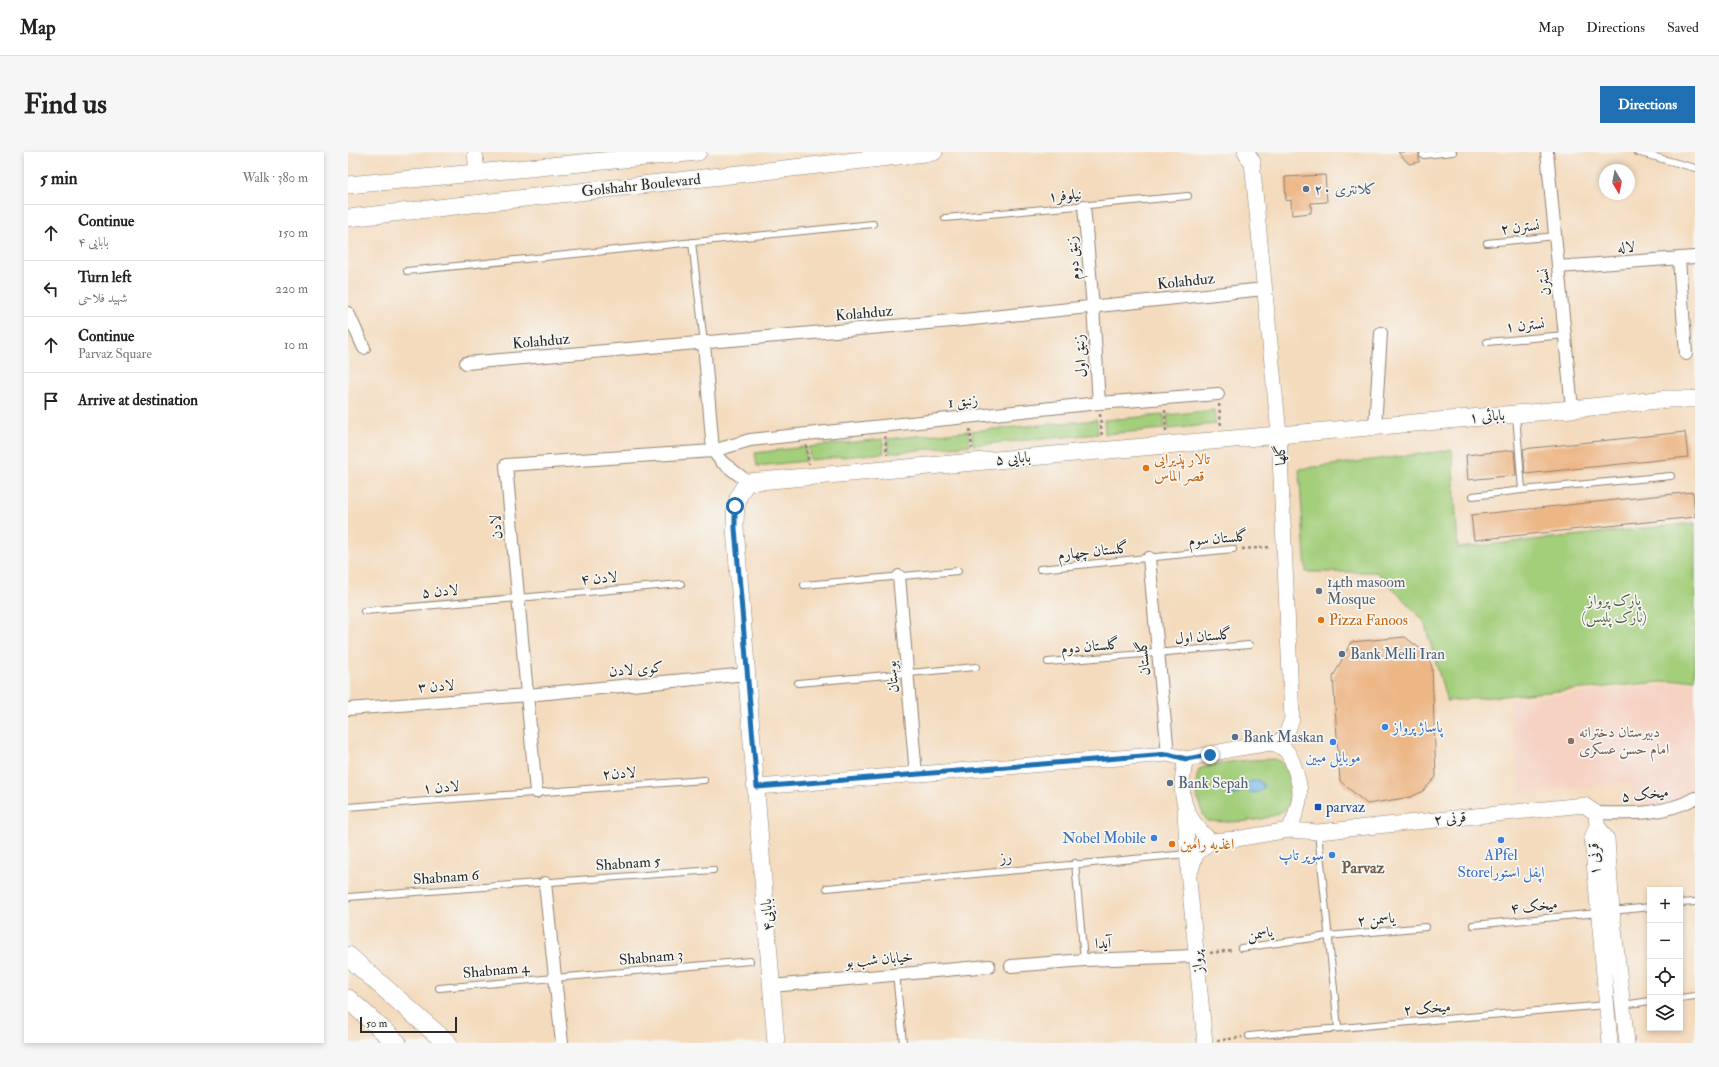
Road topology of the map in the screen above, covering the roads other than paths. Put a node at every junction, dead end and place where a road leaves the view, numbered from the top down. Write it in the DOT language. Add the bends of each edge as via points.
graph roads {
  1 [pos="475,152"];
  2 [pos="698,152"];
  3 [pos="934,152"];
  4 [pos="1453,152"];
  5 [pos="1547,152"];
  6 [pos="1637,152"];
  7 [pos="1251,155"];
  8 [pos="1423,155"];
  9 [pos="1695,168"];
  10 [pos="477,174"];
  11 [pos="348,185"];
  12 [pos="1188,196"];
  13 [pos="1084,206"];
  14 [pos="348,218"];
  15 [pos="945,218"];
  16 [pos="873,224"];
  17 [pos="1556,236"];
  18 [pos="692,242"];
  19 [pos="1487,243"];
  20 [pos="1695,257"];
  21 [pos="1679,259"];
  22 [pos="1558,268"];
  23 [pos="407,271"];
  24 [pos="1264,289"];
  25 [pos="1093,307"];
  26 [pos="348,313"];
  27 [pos="1381,333"];
  28 [pos="1565,335"];
  29 [pos="1486,342"];
  30 [pos="704,343"];
  31 [pos="364,348"];
  32 [pos="1686,354"];
  33 [pos="466,363"];
  34 [pos="1218,394"];
  35 [pos="1695,400"];
  36 [pos="1099,403"];
  37 [pos="1572,409"];
  38 [pos="1516,414"];
  39 [pos="1375,426"];
  40 [pos="1279,434"];
  41 [pos="713,451"];
  42 [pos="1671,476"];
  43 [pos="748,482"];
  44 [pos="1522,490"];
  45 [pos="1473,496"];
  46 [pos="1233,549"];
  47 [pos="1149,558"];
  48 [pos="1040,569"];
  49 [pos="958,571"];
  50 [pos="899,576"];
  51 [pos="681,584"];
  52 [pos="804,585"];
  53 [pos="518,598"];
  54 [pos="364,611"];
  55 [pos="1249,645"];
  56 [pos="1158,653"];
  57 [pos="1048,662"];
  58 [pos="976,667"];
  59 [pos="907,673"];
  60 [pos="747,674"];
  61 [pos="798,684"];
  62 [pos="527,695"];
  63 [pos="348,709"];
  64 [pos="1277,744"];
  65 [pos="1168,754"];
  66 [pos="1186,759"];
  67 [pos="916,775"];
  68 [pos="704,780"];
  69 [pos="757,787"];
  70 [pos="536,792"];
  71 [pos="1695,798"];
  72 [pos="1185,805"];
  73 [pos="348,807"];
  74 [pos="1597,819"];
  75 [pos="1289,830"];
  76 [pos="1318,832"];
  77 [pos="1211,841"];
  78 [pos="1187,854"];
  79 [pos="1075,863"];
  80 [pos="713,870"];
  81 [pos="1188,881"];
  82 [pos="545,882"];
  83 [pos="827,888"];
  84 [pos="348,897"];
  85 [pos="1695,902"];
  86 [pos="1683,904"];
  87 [pos="1647,907"];
  88 [pos="1605,912"];
  89 [pos="1473,925"];
  90 [pos="1426,927"];
  91 [pos="1328,936"];
  92 [pos="1241,948"];
  93 [pos="348,956"];
  94 [pos="1196,956"];
  95 [pos="1084,960"];
  96 [pos="750,961"];
  97 [pos="989,966"];
  98 [pos="1011,966"];
  99 [pos="896,974"];
  100 [pos="555,978"];
  101 [pos="772,986"];
  102 [pos="438,988"];
  103 [pos="1695,996"];
  104 [pos="1683,998"];
  105 [pos="348,999"];
  106 [pos="1647,1001"];
  107 [pos="1607,1005"];
  108 [pos="1622,1005"];
  109 [pos="1338,1028"];
  110 [pos="1249,1036"];
  111 [pos="398,1043"];
  112 [pos="447,1043"];
  113 [pos="562,1043"];
  114 [pos="776,1043"];
  115 [pos="903,1043"];
  116 [pos="1205,1043"];
  117 [pos="1610,1043"];
  118 [pos="1626,1043"];
  1 -- 10 [label="street"];
  2 -- 10 [label="main road, Golshahr Boulevard"];
  3 -- 14 [label="main road, Golshahr Boulevard"];
  4 -- 8 [label="lane"];
  5 -- 17 [label="street, نسترن"];
  6 -- 9 [label="lane"];
  7 -- 24 [label="street, گلها"];
  10 -- 11 [label="main road, Golshahr Boulevard"];
  12 -- 13 [label="lane, نیلوفر۱"];
  13 -- 15 [label="lane, نیلوفر۱"];
  13 -- 25 [label="street, زنبق دوم"];
  16 -- 18 [label="lane"];
  17 -- 19 [label="lane, نسترن ٢"];
  17 -- 22 [label="street, نسترن"];
  18 -- 23 [label="lane"];
  18 -- 30 [label="lane"];
  20 -- 21 [label="street, لاله"];
  21 -- 22 [label="street, لاله"];
  21 -- 32 [label="street"];
  22 -- 28 [label="street, نسترن"];
  24 -- 25 [label="street, Kolahduz"];
  24 -- 40 [label="street, گلها"];
  25 -- 30 [label="street, Kolahduz"];
  25 -- 36 [label="street, زنبق اول"];
  26 -- 31 [label="street"];
  27 -- 39 [label="street"];
  28 -- 29 [label="lane, نسترن ١"];
  28 -- 37 [label="street, نسترن"];
  30 -- 33 [label="street, Kolahduz"];
  30 -- 41 [label="street"];
  34 -- 36 [label="street, زنبق 1"];
  35 -- 37 [label="main road, بابائی ۱" via="1667,399"];
  36 -- 41 [label="street, زنبق 1" via="750,440"];
  37 -- 38 [label="main road, بابائی ۱"];
  38 -- 39 [label="main road, بابائی ۱"];
  38 -- 44 [label="lane"];
  39 -- 40 [label="main road, بابائی ۱"];
  40 -- 43 [label="main road, ۵ بابایی"];
  40 -- 64 [label="street, گلها" via="1292,719 1286,735"];
  41 -- 43 [label="street" via="722,462"];
  41 -- 53 [label="street, لادن" via="506,465"];
  42 -- 44 [label="lane"];
  43 -- 60 [label="main road, بابایی۴" via="740,491 735,506"];
  44 -- 45 [label="lane"];
  46 -- 47 [label="lane, گلستان سوم"];
  47 -- 48 [label="lane, گلستان چهارم"];
  47 -- 56 [label="street, گلستان"];
  49 -- 50 [label="lane"];
  50 -- 52 [label="lane"];
  50 -- 59 [label="street, بوستان"];
  51 -- 53 [label="lane, لادن ۴"];
  53 -- 54 [label="lane, لادن ۵"];
  53 -- 62 [label="street, لادن"];
  55 -- 56 [label="lane, گلستان اول"];
  56 -- 57 [label="lane, گلستان دوم"];
  56 -- 65 [label="street, گلستان"];
  58 -- 59 [label="lane"];
  59 -- 61 [label="lane"];
  59 -- 67 [label="street, بوستان"];
  60 -- 62 [label="street, کوی لادن"];
  60 -- 69 [label="main road, بابایی۴"];
  62 -- 63 [label="street, لادن ۳"];
  62 -- 70 [label="street, لادن"];
  64 -- 66 [label="street" via="1234,749"];
  64 -- 75 [label="street" via="1288,752 1300,793"];
  65 -- 66 [label="street"];
  65 -- 67 [label="street"];
  66 -- 72 [label="street" via="1181,778"];
  67 -- 69 [label="street"];
  68 -- 70 [label="lane, لادن۲"];
  69 -- 101 [label="main road, بابایی۴"];
  70 -- 73 [label="lane, لادن ۱"];
  71 -- 74 [label="street, میخک ۵" via="1671,809"];
  72 -- 77 [label="street" via="1188,815"];
  72 -- 78 [label="street, پرواز"];
  74 -- 76 [label="street, قرنی ۲" via="1584,805"];
  74 -- 88 [label="street, قرنی ۱" via="1607,839"];
  75 -- 76 [label="street, قرنی ۲"];
  75 -- 77 [label="street"];
  76 -- 91 [label="lane"];
  77 -- 81 [label="street, پرواز" via="1196,854"];
  78 -- 79 [label="lane, رز"];
  78 -- 81 [label="street, پرواز"];
  79 -- 83 [label="lane, رز"];
  79 -- 95 [label="lane"];
  80 -- 82 [label="lane, Shabnam 5"];
  81 -- 94 [label="street, پرواز"];
  82 -- 84 [label="lane, Shabnam 6"];
  82 -- 100 [label="street"];
  85 -- 86 [label="lane"];
  87 -- 88 [label="lane, میخک ۴"];
  88 -- 89 [label="lane, میخک ۴"];
  88 -- 107 [label="street, قرنی ۱"];
  88 -- 108 [label="street, قرنی ۱"];
  90 -- 91 [label="lane, یاسمن ۲"];
  91 -- 92 [label="lane, یاسمن"];
  91 -- 109 [label="lane"];
  93 -- 112 [label="main road"];
  94 -- 95 [label="street, آیدا"];
  94 -- 116 [label="street, پرواز"];
  95 -- 98 [label="street, آیدا"];
  96 -- 100 [label="lane, Shabnam 3"];
  97 -- 99 [label="street, خیابان شب بو"];
  99 -- 101 [label="street, خیابان شب بو"];
  99 -- 115 [label="lane"];
  100 -- 102 [label="lane, Shabnam 4"];
  100 -- 113 [label="street"];
  101 -- 114 [label="main road, بابایی۴"];
  103 -- 104 [label="lane"];
  105 -- 111 [label="main road"];
  106 -- 108 [label="lane, میخک ۲"];
  107 -- 108 [label="lane, میخک ۲"];
  107 -- 109 [label="lane, میخک ۲"];
  107 -- 117 [label="street, قرنی ۱"];
  108 -- 118 [label="street, قرنی ۱"];
  109 -- 110 [label="lane, میخک ۲"];
}
